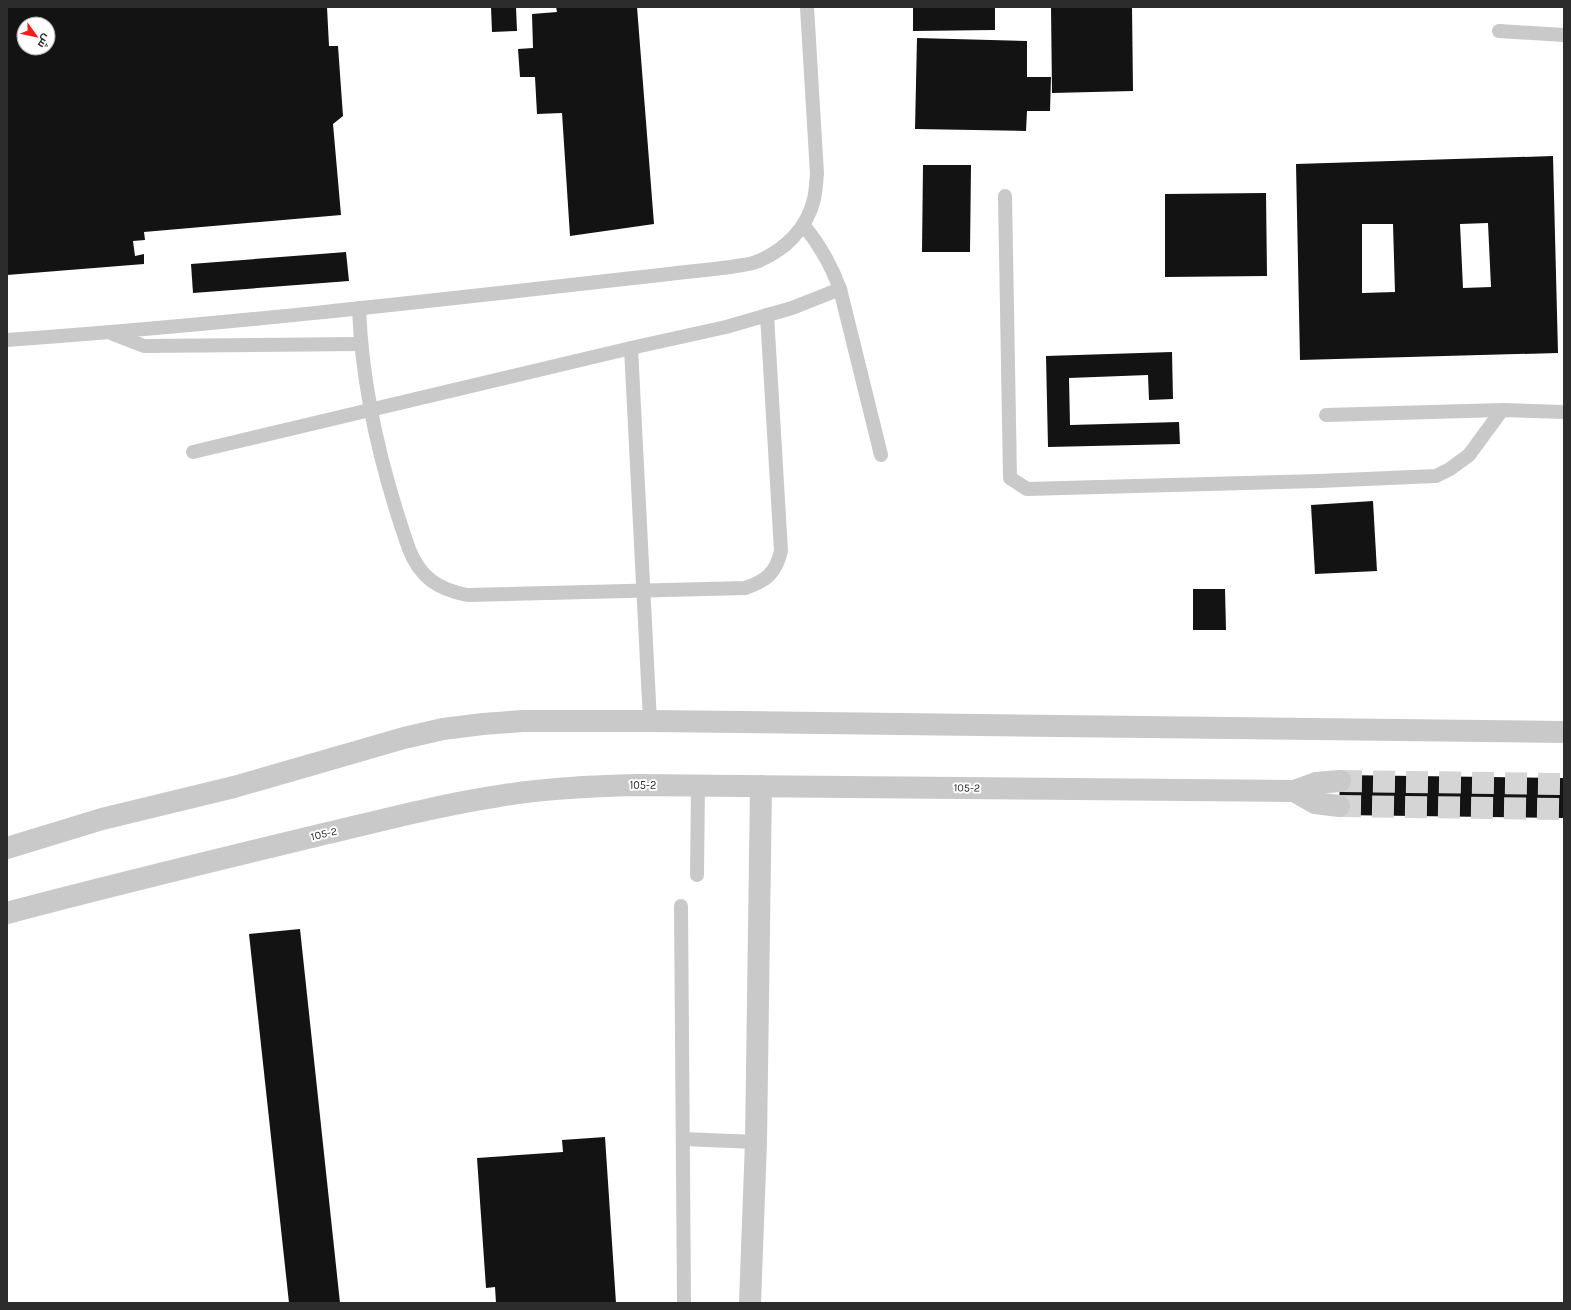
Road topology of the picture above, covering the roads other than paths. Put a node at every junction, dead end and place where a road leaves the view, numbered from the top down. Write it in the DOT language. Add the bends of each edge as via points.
graph roads {
  1 [pos="807,7"];
  2 [pos="1499,31"];
  3 [pos="1564,35"];
  4 [pos="1005,196"];
  5 [pos="804,226"];
  6 [pos="840,289"];
  7 [pos="359,308"];
  8 [pos="767,315"];
  9 [pos="109,333"];
  10 [pos="7,340"];
  11 [pos="360,344"];
  12 [pos="631,348"];
  13 [pos="371,409"];
  14 [pos="1502,410"];
  15 [pos="1564,412"];
  16 [pos="1326,415"];
  17 [pos="194,452"];
  18 [pos="882,455"];
  19 [pos="643,590"];
  20 [pos="650,721"];
  21 [pos="1564,732"];
  22 [pos="1340,781"];
  23 [pos="698,785"];
  24 [pos="761,786"];
  25 [pos="1294,791"];
  26 [pos="1339,806"];
  27 [pos="7,848"];
  28 [pos="697,875"];
  29 [pos="682,906"];
  30 [pos="7,913"];
  31 [pos="683,1139"];
  32 [pos="756,1142"];
  33 [pos="684,1303"];
  34 [pos="750,1303"];
  1 -- 5 [label="lane" via="817,174 814,199"];
  2 -- 3 [label="lane"];
  4 -- 14 [label="lane" via="1010,478 1027,489 1436,476 1469,455"];
  5 -- 6 [label="lane" via="831,265"];
  5 -- 7 [label="lane" via="781,249 755,263"];
  6 -- 8 [label="lane"];
  6 -- 18 [label="lane"];
  7 -- 9 [label="lane"];
  7 -- 11 [label="lane"];
  8 -- 12 [label="lane"];
  8 -- 19 [label="lane" via="781,540 781,551 774,571 757,584 745,588"];
  9 -- 10 [label="lane"];
  9 -- 11 [label="lane" via="144,346"];
  11 -- 13 [label="lane"];
  12 -- 13 [label="lane"];
  12 -- 19 [label="lane"];
  13 -- 17 [label="lane"];
  13 -- 19 [label="lane" via="384,473 396,511 414,561 430,581 441,588 467,595"];
  14 -- 15 [label="lane"];
  14 -- 16 [label="lane"];
  19 -- 20 [label="lane"];
  20 -- 21 [label="street"];
  20 -- 27 [label="street" via="523,721 443,729 234,787 102,819"];
  22 -- 25 [label="street, 105-2" via="1316,783"];
  23 -- 24 [label="street, 105-2"];
  23 -- 28 [label="lane"];
  23 -- 30 [label="street, 105-2" via="592,786 499,796 454,804 140,878"];
  24 -- 25 [label="street, 105-2"];
  24 -- 32 [label="street"];
  25 -- 26 [label="street, 105-2" via="1315,803"];
  29 -- 31 [label="lane"];
  31 -- 32 [label="lane"];
  31 -- 33 [label="lane"];
  32 -- 34 [label="street"];
}
